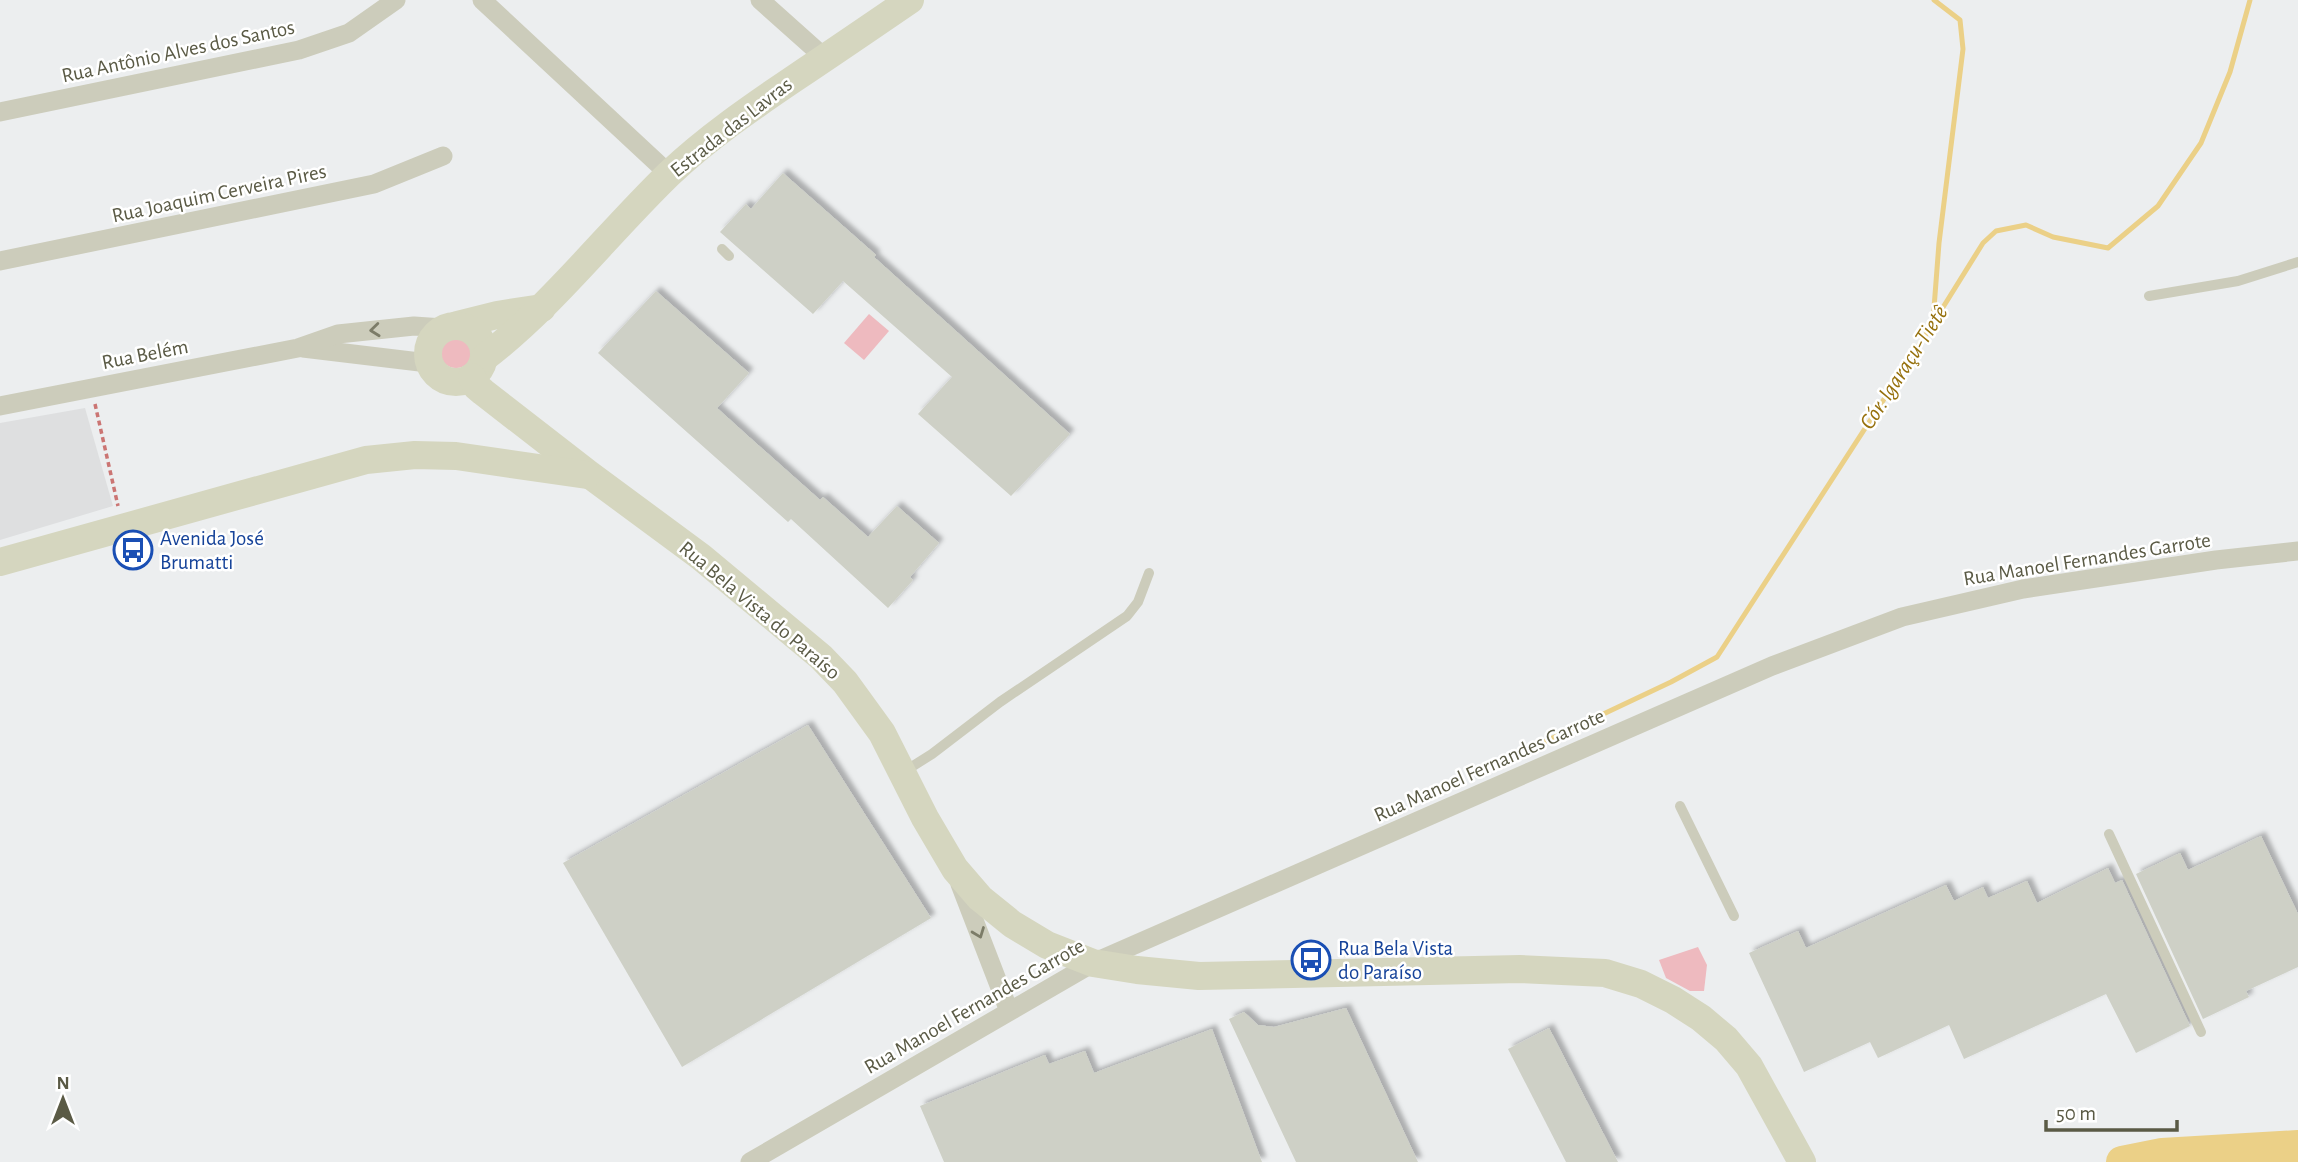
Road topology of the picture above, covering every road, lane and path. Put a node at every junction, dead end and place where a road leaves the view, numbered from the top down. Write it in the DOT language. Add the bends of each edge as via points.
graph roads {
  1 [pos="396,0"];
  2 [pos="482,0"];
  3 [pos="760,0"];
  4 [pos="910,0"];
  5 [pos="825,58"];
  6 [pos="0,112"];
  7 [pos="443,156"];
  8 [pos="669,174"];
  9 [pos="0,261"];
  10 [pos="2298,262"];
  11 [pos="2149,296"];
  12 [pos="542,307"];
  13 [pos="450,327"];
  14 [pos="298,348"];
  15 [pos="428,363"];
  16 [pos="468,372"];
  17 [pos="91,388"];
  18 [pos="0,407"];
  19 [pos="544,468"];
  20 [pos="590,475"];
  21 [pos="123,527"];
  22 [pos="2298,551"];
  23 [pos="0,562"];
  24 [pos="1149,573"];
  25 [pos="902,773"];
  26 [pos="1680,806"];
  27 [pos="2109,834"];
  28 [pos="955,869"];
  29 [pos="1734,916"];
  30 [pos="1093,962"];
  31 [pos="1009,1011"];
  32 [pos="2201,1032"];
  33 [pos="750,1162"];
  34 [pos="1802,1162"];
  1 -- 6 [label="street, Rua Antônio Alves dos Santos" via="349,33 299,50"];
  2 -- 8 [label="street"];
  3 -- 5 [label="street"];
  4 -- 5 [label="main road, Estrada das Lavras"];
  5 -- 8 [label="main road, Estrada das Lavras" via="756,104"];
  7 -- 9 [label="street, Rua Joaquim Cerveira Pires" via="374,184"];
  8 -- 12 [label="main road, Estrada das Lavras"];
  10 -- 11 [label="lane" via="2238,281"];
  12 -- 13 [label="main road"];
  12 -- 16 [label="main road, Estrada das Lavras"];
  13 -- 14 [label="street, Rua Belém, one-way" via="338,334"];
  13 -- 15 [label="main road" via="429,342"];
  13 -- 16 [label="main road" via="467,327 481,340"];
  14 -- 15 [label="street, Rua Belém"];
  14 -- 17 [label="street, Rua Belém"];
  15 -- 16 [label="main road" via="440,378"];
  16 -- 19 [label="main road" via="536,452"];
  16 -- 20 [label="main road, Rua Bela Vista do Paraíso" via="483,392"];
  17 -- 18 [label="street, Rua Belém"];
  17 -- 21 [label="path"];
  19 -- 20 [label="main road"];
  19 -- 21 [label="main road" via="456,456 366,460"];
  20 -- 25 [label="main road, Rua Bela Vista do Paraíso" via="821,657 882,733"];
  21 -- 23 [label="main road"];
  22 -- 30 [label="street, Rua Manoel Fernandes Garrote" via="2022,589 1902,617 1773,666"];
  24 -- 25 [label="lane" via="1127,616"];
  25 -- 28 [label="main road, Rua Bela Vista do Paraíso"];
  26 -- 29 [label="lane"];
  27 -- 32 [label="lane"];
  28 -- 30 [label="main road, Rua Bela Vista do Paraíso" via="980,898 1013,924 1046,945"];
  28 -- 31 [label="street, one-way"];
  30 -- 31 [label="street, Rua Manoel Fernandes Garrote"];
  30 -- 34 [label="main road, Rua Bela Vista do Paraíso" via="1199,976 1520,969 1605,973 1673,1000 1726,1039 1749,1066"];
  31 -- 33 [label="street, Rua Manoel Fernandes Garrote"];
}
